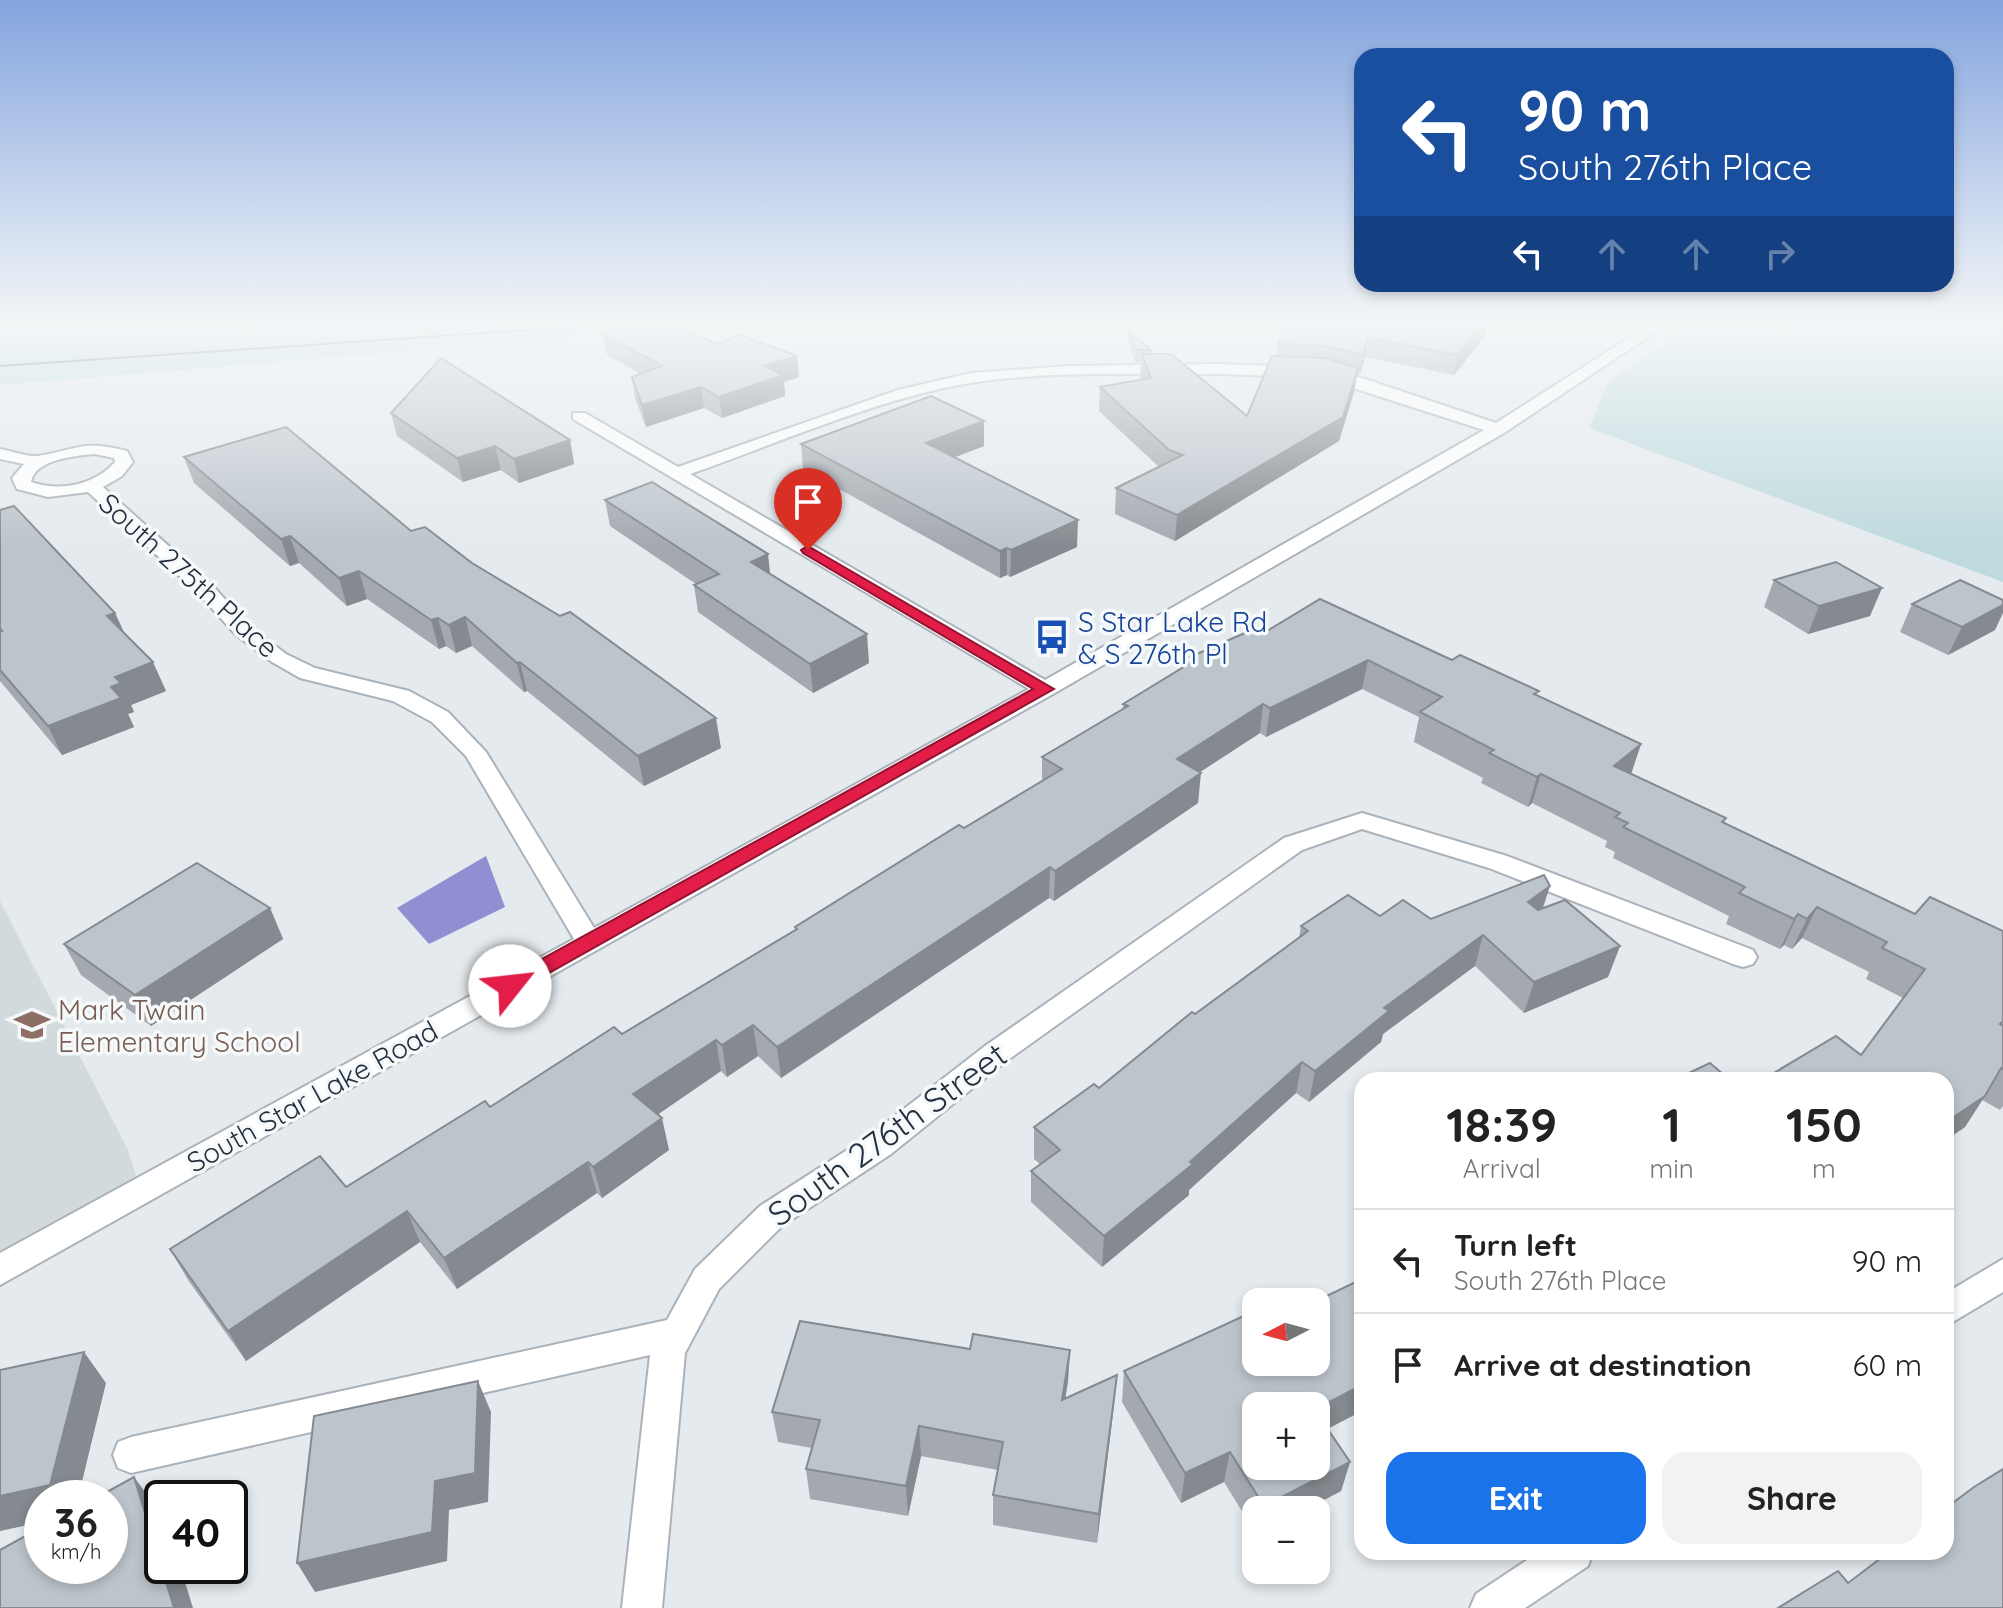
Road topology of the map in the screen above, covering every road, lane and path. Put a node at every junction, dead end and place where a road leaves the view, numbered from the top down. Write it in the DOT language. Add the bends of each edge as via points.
graph roads {
  1 [pos="892,397"];
  2 [pos="1403,397"];
  3 [pos="1547,397"];
  4 [pos="579,416"];
  5 [pos="1498,429"];
  6 [pos="0,454"];
  7 [pos="39,462"];
  8 [pos="676,473"];
  9 [pos="90,485"];
  10 [pos="1045,689"];
  11 [pos="589,942"];
  12 [pos="1743,957"];
  13 [pos="0,1270"];
  14 [pos="2003,1274"];
  15 [pos="1954,1306"];
  16 [pos="678,1333"];
  17 [pos="131,1455"];
  18 [pos="1562,1560"];
  19 [pos="642,1608"];
  20 [pos="1490,1608"];
  1 -- 8 [label="street"];
  2 -- 5 [label="street"];
  3 -- 5 [label="street, South Star Lake Road"];
  4 -- 8 [label="street"];
  5 -- 10 [label="street, South Star Lake Road"];
  6 -- 7 [label="street"];
  7 -- 9 [label="street, South 275th Place" via="26,470 23,485 49,492"];
  7 -- 9 [label="street, South 275th Place" via="76,451 121,455 119,470"];
  8 -- 10 [label="street"];
  9 -- 11 [label="street, South 275th Place" via="205,589 242,630 279,658 308,673 401,696 440,717 475,752"];
  10 -- 11 [label="street, South Star Lake Road"];
  11 -- 13 [label="street, South Star Lake Road"];
  12 -- 16 [label="street, South 276th Street" via="1498,862 1362,821 1293,844 995,1054 880,1145 771,1216 707,1279"];
  14 -- 15 [label="street"];
  16 -- 17 [label="street"];
  16 -- 19 [label="street, South 276th Street" via="668,1351"];
  18 -- 20 [label="street"];
}
